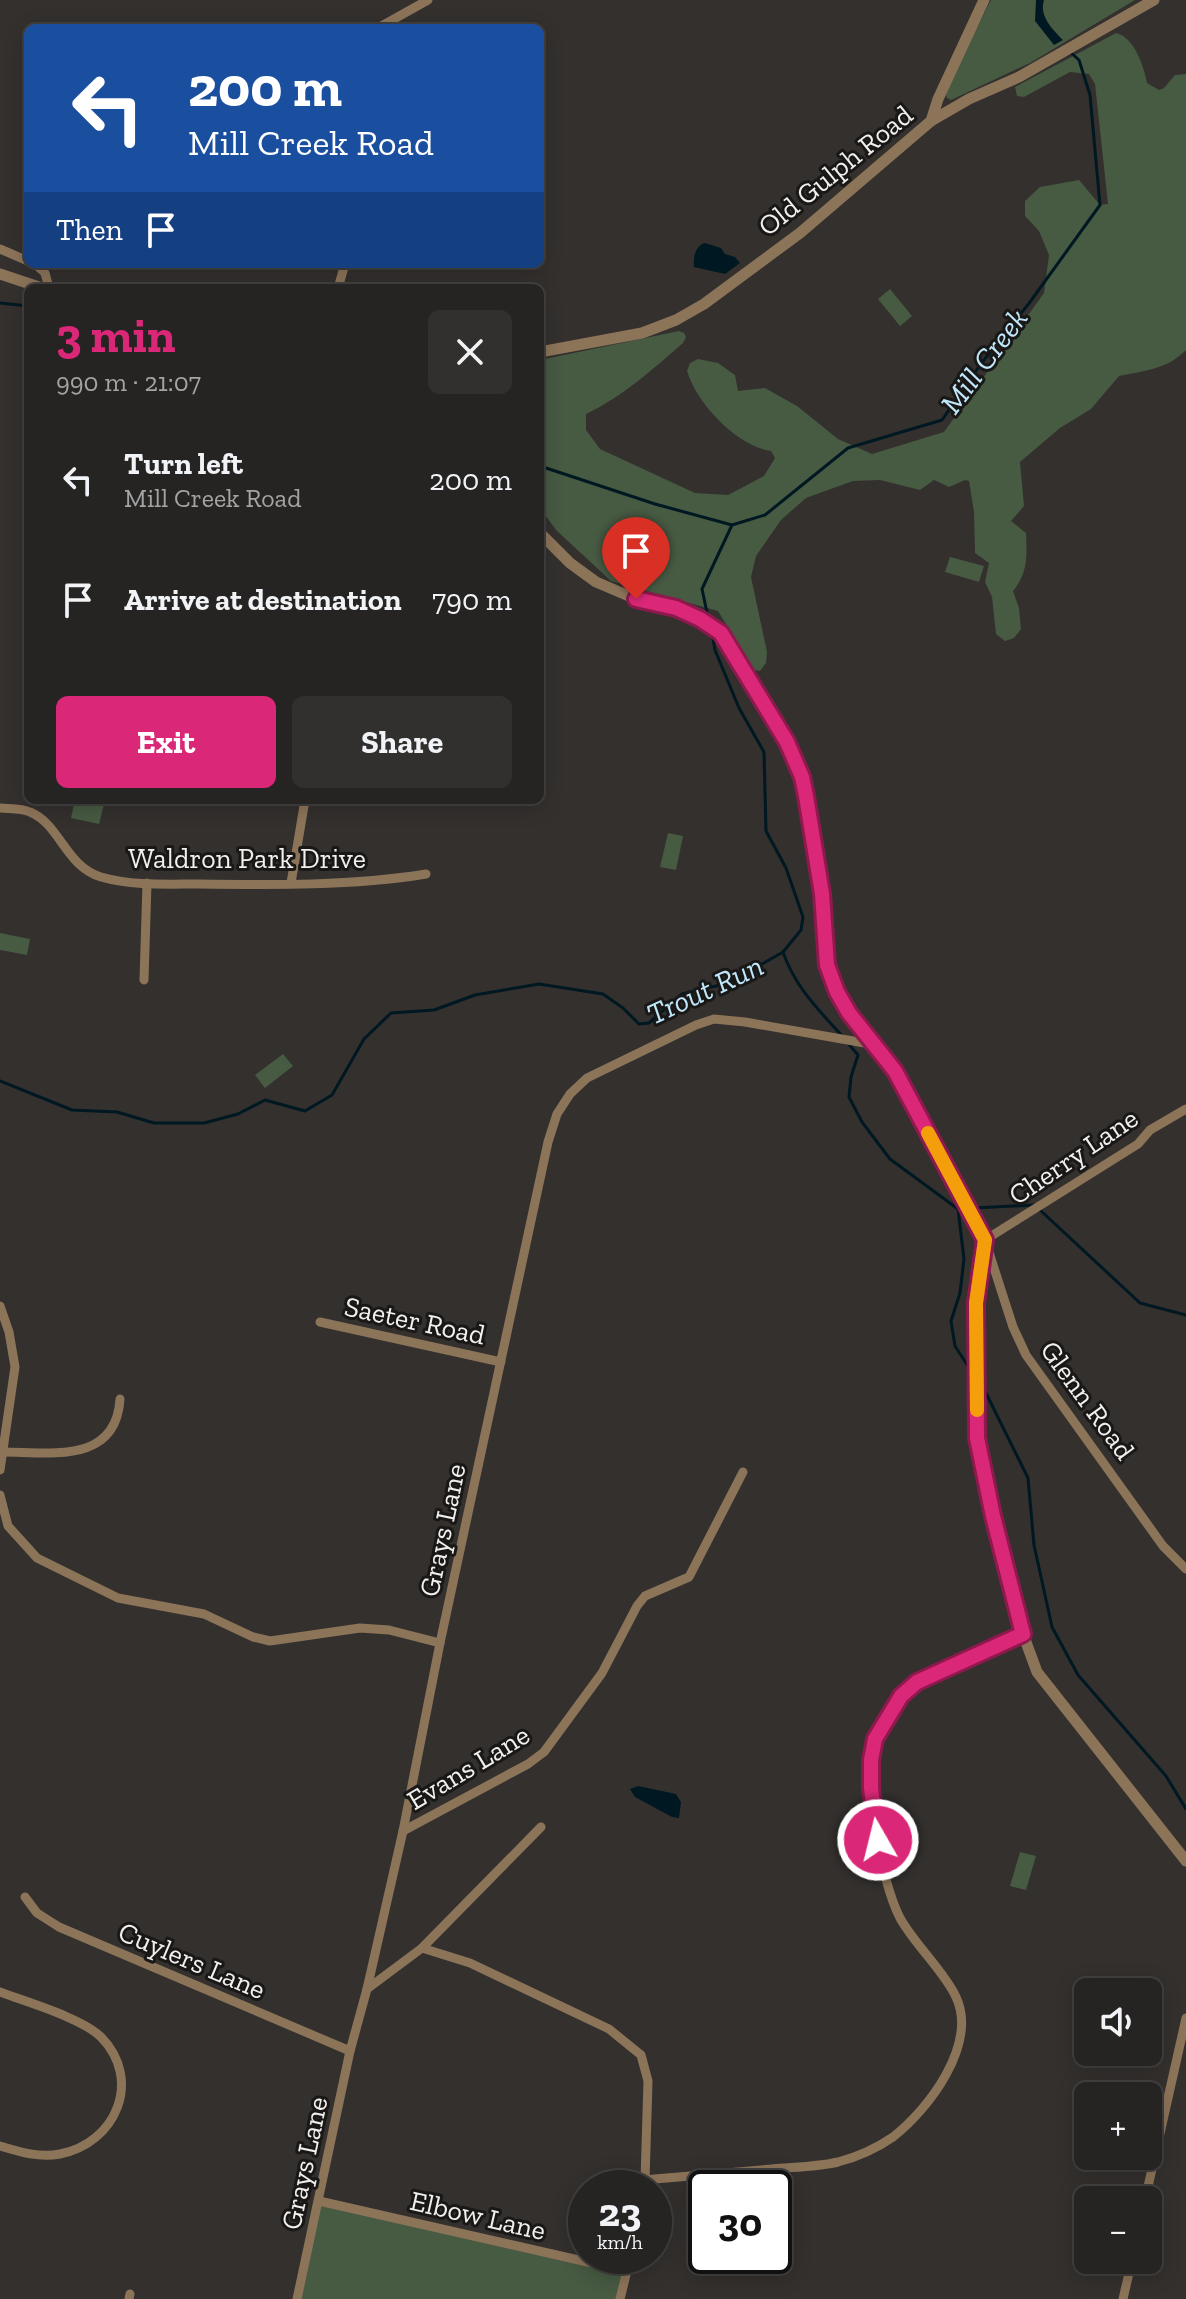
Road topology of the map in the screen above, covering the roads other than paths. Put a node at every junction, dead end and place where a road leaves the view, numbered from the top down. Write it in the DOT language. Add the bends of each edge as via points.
graph roads {
  1 [pos="428,0"];
  2 [pos="984,0"];
  3 [pos="1154,0"];
  4 [pos="385,24"];
  5 [pos="931,121"];
  6 [pos="0,249"];
  7 [pos="24,259"];
  8 [pos="0,274"];
  9 [pos="30,284"];
  10 [pos="544,351"];
  11 [pos="544,537"];
  12 [pos="304,804"];
  13 [pos="0,808"];
  14 [pos="426,874"];
  15 [pos="147,883"];
  16 [pos="291,883"];
  17 [pos="144,980"];
  18 [pos="876,1045"];
  19 [pos="1186,1109"];
  20 [pos="985,1240"];
  21 [pos="0,1306"];
  22 [pos="320,1322"];
  23 [pos="501,1362"];
  24 [pos="120,1399"];
  25 [pos="3,1452"];
  26 [pos="0,1470"];
  27 [pos="743,1472"];
  28 [pos="0,1495"];
  29 [pos="3,1527"];
  30 [pos="1186,1569"];
  31 [pos="1023,1634"];
  32 [pos="440,1643"];
  33 [pos="541,1827"];
  34 [pos="403,1831"];
  35 [pos="1186,1861"];
  36 [pos="25,1897"];
  37 [pos="422,1948"];
  38 [pos="367,1989"];
  39 [pos="0,1992"];
  40 [pos="1186,2018"];
  41 [pos="350,2051"];
  42 [pos="0,2146"];
  43 [pos="642,2170"];
  44 [pos="672,2181"];
  45 [pos="1148,2186"];
  46 [pos="319,2201"];
  47 [pos="568,2258"];
  48 [pos="626,2274"];
  49 [pos="1129,2274"];
  50 [pos="297,2299"];
  51 [pos="620,2299"];
  52 [pos="1123,2299"];
  1 -- 4 [label="street"];
  2 -- 5 [label="street"];
  3 -- 5 [label="street, Old Gulph Road"];
  5 -- 10 [label="street, Old Gulph Road" via="800,233 704,304 642,333"];
  6 -- 7 [label="street"];
  8 -- 9 [label="street"];
  11 -- 18 [label="street" via="596,582 676,608 721,633 799,768 817,858 827,965 849,1013"];
  12 -- 16 [label="street"];
  13 -- 15 [label="street, Waldron Park Drive" via="37,816 70,857 93,874"];
  14 -- 16 [label="street, Waldron Park Drive"];
  15 -- 16 [label="street, Waldron Park Drive"];
  15 -- 17 [label="street"];
  18 -- 20 [label="street"];
  18 -- 23 [label="street, Grays Lane" via="714,1019 587,1078 557,1114 548,1142"];
  19 -- 20 [label="street, Cherry Lane"];
  20 -- 30 [label="street, Glenn Road" via="1026,1355 1163,1546"];
  20 -- 31 [label="street" via="976,1303 977,1438"];
  21 -- 25 [label="street" via="15,1367"];
  22 -- 23 [label="street, Saeter Road"];
  23 -- 32 [label="street, Grays Lane"];
  24 -- 25 [label="street" via="111,1431 85,1450"];
  25 -- 26 [label="street"];
  27 -- 34 [label="street, Evans Lane" via="689,1577 645,1596 602,1673 544,1752"];
  28 -- 29 [label="street"];
  29 -- 32 [label="street" via="37,1558 106,1594 204,1614 261,1639 280,1641 360,1628"];
  31 -- 35 [label="street" via="1037,1672"];
  31 -- 44 [label="street" via="917,1682 902,1694 875,1739 871,1788 891,1899 956,1996 962,2017 958,2051 925,2106 892,2137 838,2162"];
  32 -- 34 [label="street, Grays Lane"];
  33 -- 37 [label="street"];
  34 -- 38 [label="street, Grays Lane"];
  36 -- 41 [label="street, Cuylers Lane" via="37,1913 59,1927"];
  37 -- 38 [label="street"];
  37 -- 43 [label="street" via="470,1963 609,2029 641,2055 648,2081"];
  38 -- 41 [label="street, Grays Lane"];
  39 -- 42 [label="street" via="95,2031 113,2055 121,2086 112,2121 82,2148 51,2156"];
  40 -- 45 [label="street"];
  41 -- 46 [label="street, Grays Lane"];
  46 -- 47 [label="street, Elbow Lane"];
  46 -- 50 [label="street, Grays Lane"];
  48 -- 51 [label="street"];
  49 -- 52 [label="street"];
}
